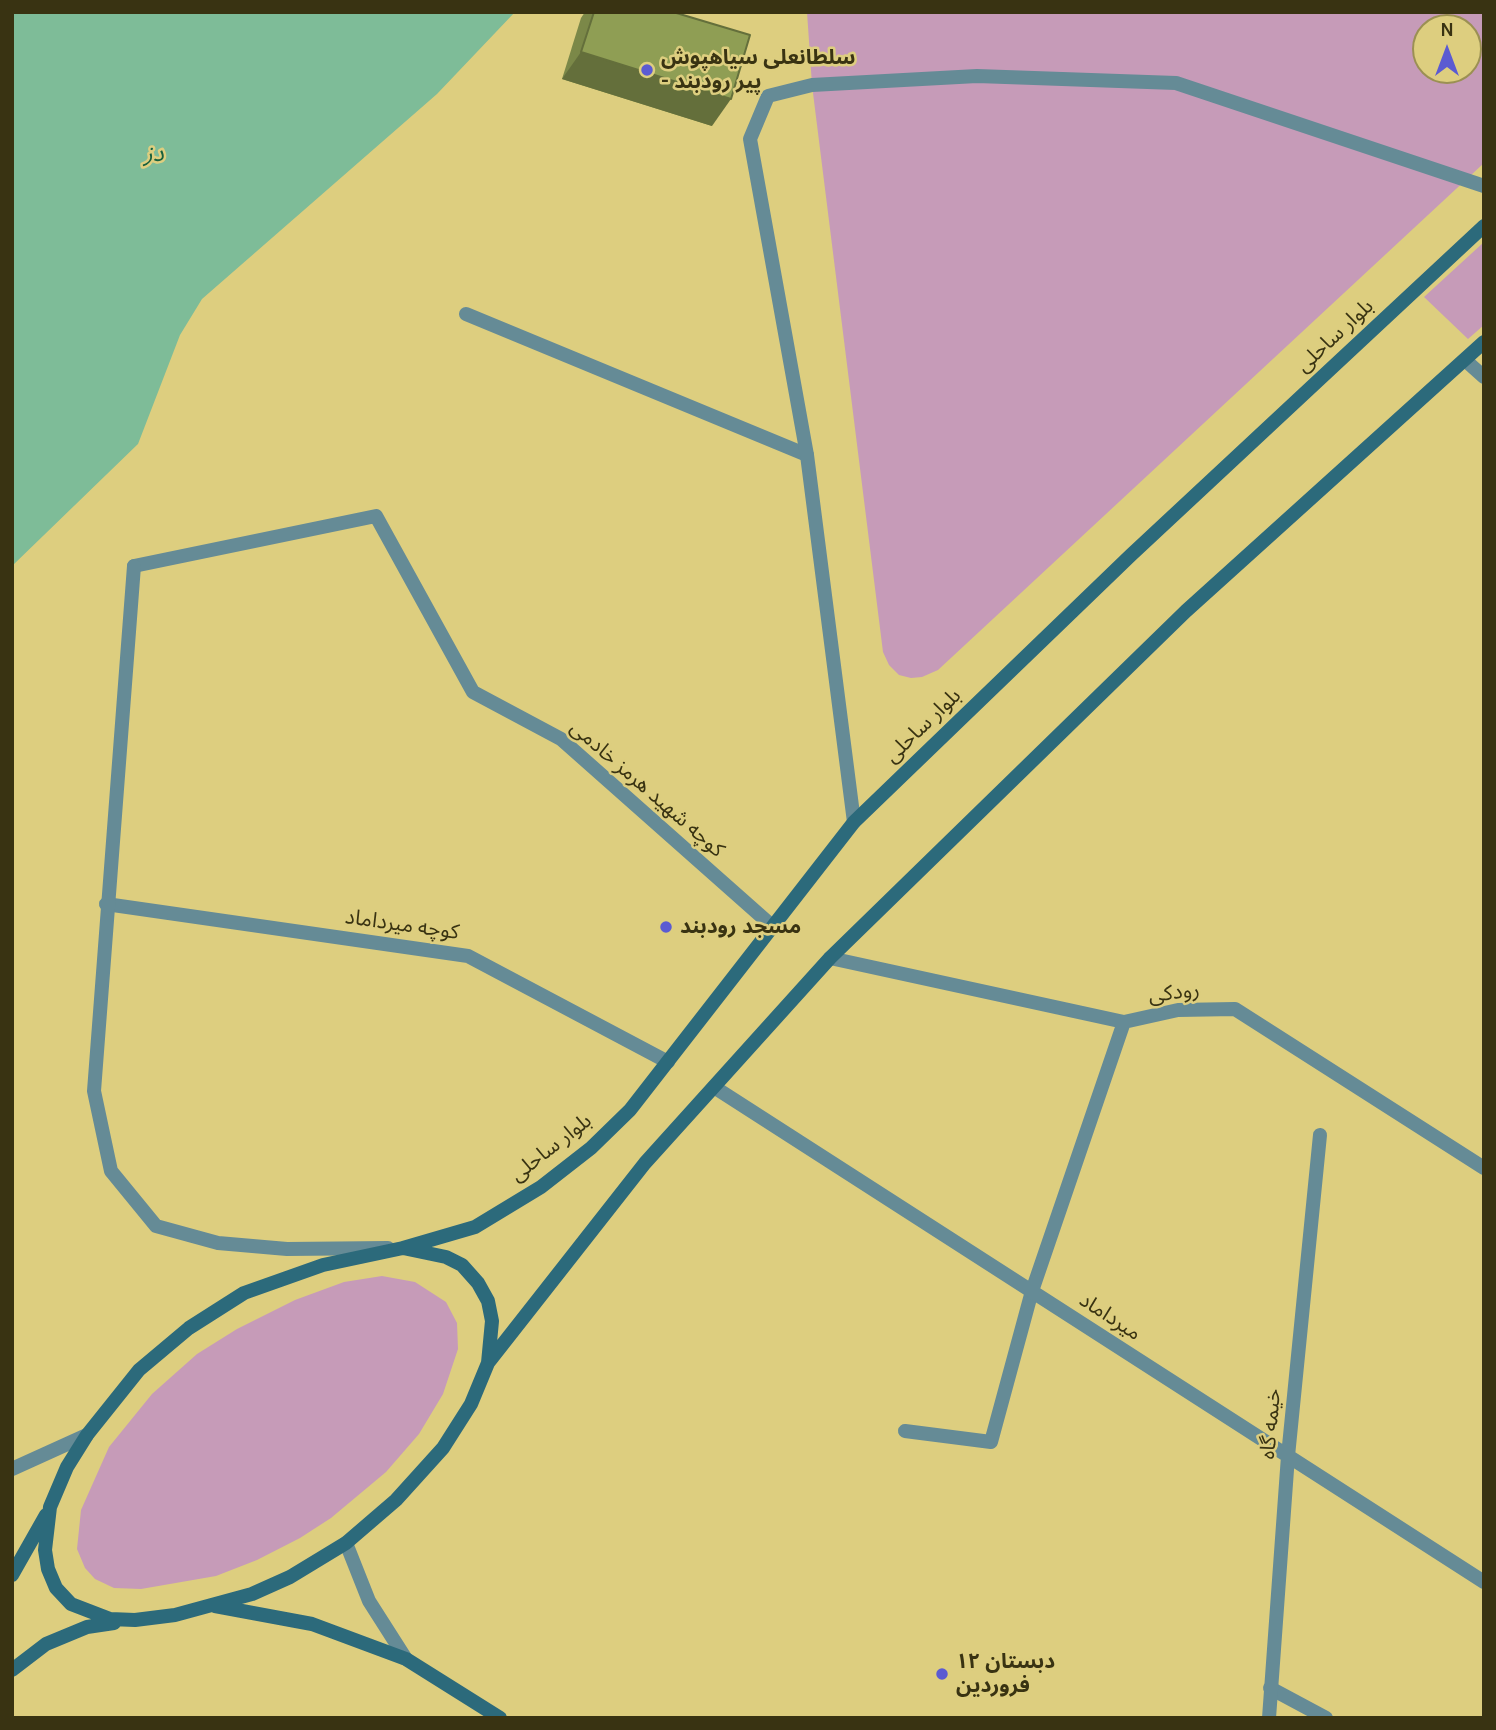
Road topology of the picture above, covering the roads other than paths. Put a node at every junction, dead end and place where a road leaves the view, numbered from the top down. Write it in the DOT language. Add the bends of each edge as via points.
graph roads {
  1 [pos="1484,186"];
  2 [pos="1484,226"];
  3 [pos="466,314"];
  4 [pos="1484,342"];
  5 [pos="1465,360"];
  6 [pos="1484,377"];
  7 [pos="807,455"];
  8 [pos="854,822"];
  9 [pos="106,904"];
  10 [pos="771,925"];
  11 [pos="830,958"];
  12 [pos="1124,1022"];
  13 [pos="668,1062"];
  14 [pos="714,1087"];
  15 [pos="1320,1135"];
  16 [pos="1484,1168"];
  17 [pos="403,1248"];
  18 [pos="1032,1291"];
  19 [pos="488,1363"];
  20 [pos="905,1431"];
  21 [pos="87,1435"];
  22 [pos="1288,1456"];
  23 [pos="12,1469"];
  24 [pos="50,1507"];
  25 [pos="346,1543"];
  26 [pos="12,1575"];
  27 [pos="1484,1582"];
  28 [pos="212,1605"];
  29 [pos="135,1620"];
  30 [pos="406,1659"];
  31 [pos="12,1670"];
  32 [pos="1270,1688"];
  33 [pos="500,1718"];
  34 [pos="1269,1718"];
  35 [pos="1326,1718"];
  1 -- 7 [label="street" via="1176,83 977,76 812,85 768,96 750,139"];
  2 -- 8 [label="main road, بلوار ساحلی" via="1131,555"];
  3 -- 7 [label="street"];
  4 -- 5 [label="main road"];
  5 -- 6 [label="street"];
  5 -- 11 [label="main road" via="1186,611"];
  7 -- 8 [label="street"];
  8 -- 10 [label="main road, بلوار ساحلی"];
  9 -- 10 [label="street, کوچه شهید هرمز خادمی" via="134,566 376,516 473,691 561,739"];
  9 -- 13 [label="street, کوچه میرداماد" via="468,956"];
  9 -- 17 [label="street" via="94,1091 111,1171 156,1226 218,1243"];
  10 -- 13 [label="main road, بلوار ساحلی"];
  11 -- 12 [label="street, رودکی"];
  11 -- 14 [label="main road"];
  12 -- 16 [label="street, رودکی" via="1178,1010 1235,1009"];
  12 -- 18 [label="street"];
  13 -- 17 [label="main road, بلوار ساحلی" via="630,1110 541,1187 475,1227"];
  14 -- 18 [label="street, میرداماد"];
  14 -- 19 [label="main road" via="645,1163"];
  15 -- 22 [label="street, خیمه گاه"];
  17 -- 19 [label="main road" via="446,1257 462,1265 478,1283 492,1321"];
  17 -- 21 [label="main road, بلوار ساحلی" via="323,1265 244,1293 189,1328 139,1370"];
  18 -- 20 [label="street" via="991,1442"];
  18 -- 22 [label="street, میرداماد"];
  19 -- 25 [label="main road" via="471,1404 443,1448 396,1500"];
  21 -- 23 [label="street"];
  21 -- 24 [label="main road, بلوار ساحلی"];
  22 -- 27 [label="street, میرداماد"];
  22 -- 32 [label="street, خیمه گاه"];
  24 -- 26 [label="main road"];
  24 -- 29 [label="main road" via="45,1549 56,1588 88,1614"];
  25 -- 28 [label="main road" via="252,1594"];
  25 -- 30 [label="street" via="369,1601"];
  28 -- 29 [label="main road"];
  28 -- 30 [label="main road" via="312,1624"];
  29 -- 31 [label="main road" via="87,1627 46,1644"];
  30 -- 33 [label="main road"];
  32 -- 34 [label="street, خیمه گاه"];
  32 -- 35 [label="street"];
}
